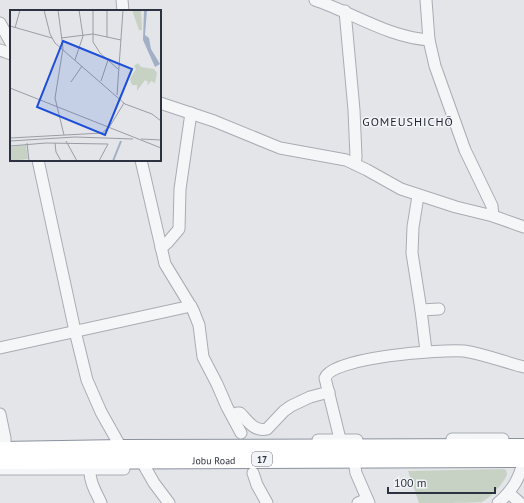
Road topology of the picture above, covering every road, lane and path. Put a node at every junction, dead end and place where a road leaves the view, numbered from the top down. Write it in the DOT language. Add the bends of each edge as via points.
graph roads {
  1 [pos="122,0"];
  2 [pos="316,0"];
  3 [pos="426,0"];
  4 [pos="123,10"];
  5 [pos="345,11"];
  6 [pos="0,23"];
  7 [pos="429,40"];
  8 [pos="10,41"];
  9 [pos="0,50"];
  10 [pos="10,54"];
  11 [pos="161,103"];
  12 [pos="191,113"];
  13 [pos="38,161"];
  14 [pos="141,161"];
  15 [pos="355,164"];
  16 [pos="418,196"];
  17 [pos="494,216"];
  18 [pos="524,227"];
  19 [pos="160,248"];
  20 [pos="191,306"];
  21 [pos="439,309"];
  22 [pos="421,310"];
  23 [pos="75,331"];
  24 [pos="0,348"];
  25 [pos="426,351"];
  26 [pos="524,367"];
  27 [pos="329,392"];
  28 [pos="0,414"];
  29 [pos="232,415"];
  30 [pos="241,433"];
  31 [pos="340,439"];
  32 [pos="503,439"];
  33 [pos="158,441"];
  34 [pos="94,442"];
  35 [pos="422,443"];
  36 [pos="221,444"];
  37 [pos="2,445"];
  38 [pos="524,447"];
  39 [pos="123,448"];
  40 [pos="524,459"];
  41 [pos="140,460"];
  42 [pos="0,461"];
  43 [pos="451,462"];
  44 [pos="266,464"];
  45 [pos="30,466"];
  46 [pos="503,466"];
  47 [pos="355,467"];
  48 [pos="166,468"];
  49 [pos="0,469"];
  50 [pos="90,469"];
  51 [pos="124,469"];
  52 [pos="253,473"];
  53 [pos="509,493"];
  54 [pos="524,497"];
  55 [pos="365,502"];
  56 [pos="101,503"];
  57 [pos="170,503"];
  58 [pos="267,503"];
  59 [pos="498,503"];
  60 [pos="520,503"];
  1 -- 4 [label="street"];
  2 -- 5 [label="street"];
  3 -- 7 [label="street"];
  5 -- 7 [label="street" via="388,31"];
  5 -- 15 [label="street" via="354,110"];
  6 -- 8 [label="street"];
  7 -- 17 [label="street" via="435,66 458,132 492,206"];
  9 -- 10 [label="street"];
  11 -- 12 [label="street"];
  12 -- 15 [label="street" via="289,151"];
  12 -- 19 [label="street" via="180,189 179,229"];
  13 -- 23 [label="street"];
  14 -- 19 [label="street"];
  15 -- 16 [label="street"];
  16 -- 17 [label="street"];
  16 -- 22 [label="street" via="412,253"];
  17 -- 18 [label="street"];
  19 -- 20 [label="street" via="165,264"];
  20 -- 23 [label="street"];
  20 -- 29 [label="street" via="199,325 203,357"];
  21 -- 22 [label="street"];
  22 -- 25 [label="street"];
  23 -- 24 [label="street"];
  23 -- 39 [label="street" via="87,380 101,412"];
  25 -- 26 [label="street" via="464,351"];
  25 -- 27 [label="street" via="372,358 330,372 325,378"];
  27 -- 29 [label="street" via="299,401 263,430 253,427 240,413"];
  27 -- 31 [label="street"];
  28 -- 37 [label="street" via="5,438"];
  29 -- 30 [label="street"];
  31 -- 35 [label="street"];
  31 -- 36 [label="street"];
  32 -- 35 [label="street"];
  33 -- 36 [label="street"];
  34 -- 37 [label="street"];
  35 -- 36 [label="highway, Jobu Road / 17"];
  35 -- 38 [label="highway, Jobu Road / 17"];
  36 -- 39 [label="highway, Jobu Road / 17"];
  37 -- 39 [label="highway, Jobu Road / 17"];
  39 -- 41 [label="street"];
  40 -- 43 [label="highway, Jobu Road / 17"];
  40 -- 53 [label="street" via="520,477"];
  41 -- 44 [label="highway, Jobu Road / 17"];
  41 -- 45 [label="highway, Jobu Road / 17"];
  41 -- 57 [label="street"];
  42 -- 45 [label="highway, Jobu Road / 17"];
  43 -- 44 [label="highway, Jobu Road / 17"];
  43 -- 46 [label="street"];
  43 -- 47 [label="street"];
  44 -- 47 [label="street"];
  44 -- 48 [label="street"];
  45 -- 49 [label="street"];
  45 -- 50 [label="street"];
  47 -- 55 [label="street"];
  50 -- 51 [label="street"];
  50 -- 56 [label="street" via="92,484"];
  52 -- 58 [label="street"];
  53 -- 59 [label="street"];
  53 -- 60 [label="street"];
  54 -- 60 [label="street"];
}
